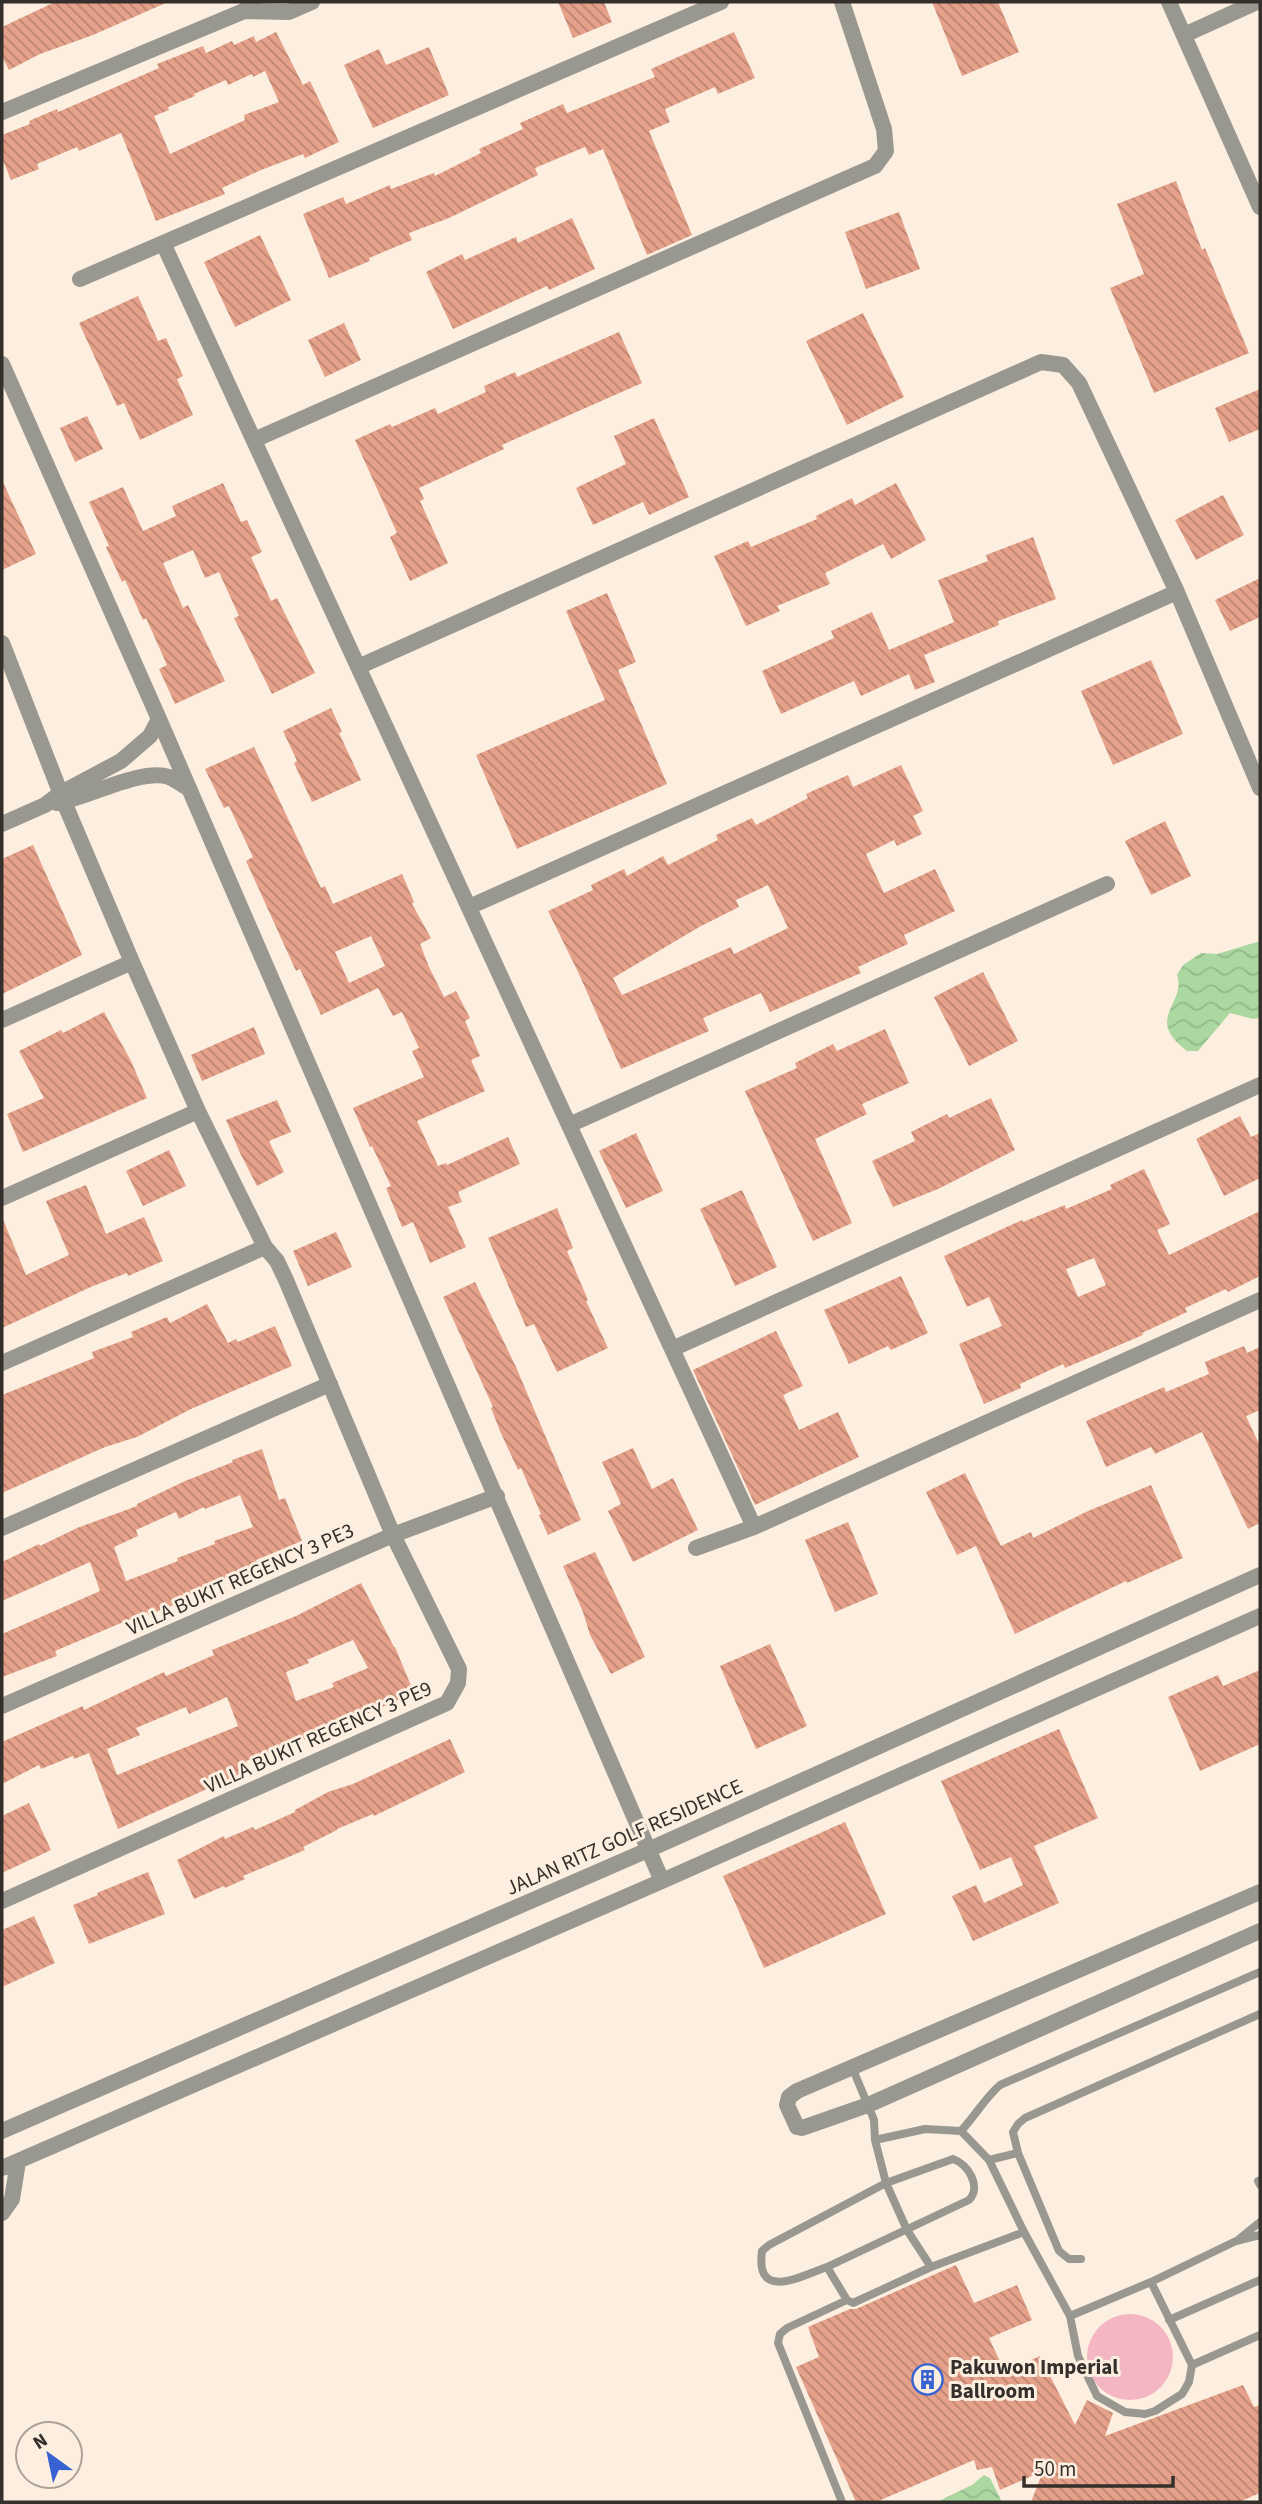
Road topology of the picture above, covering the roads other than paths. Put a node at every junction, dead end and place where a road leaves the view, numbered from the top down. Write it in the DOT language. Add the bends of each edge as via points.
graph roads {
  1 [pos="312,2"];
  2 [pos="722,2"];
  3 [pos="842,2"];
  4 [pos="1169,2"];
  5 [pos="1257,2"];
  6 [pos="249,6"];
  7 [pos="1184,35"];
  8 [pos="2,112"];
  9 [pos="1260,207"];
  10 [pos="163,243"];
  11 [pos="80,279"];
  12 [pos="2,364"];
  13 [pos="254,440"];
  14 [pos="1177,593"];
  15 [pos="2,643"];
  16 [pos="358,667"];
  17 [pos="159,719"];
  18 [pos="188,788"];
  19 [pos="1260,788"];
  20 [pos="62,797"];
  21 [pos="2,824"];
  22 [pos="1107,884"];
  23 [pos="469,907"];
  24 [pos="132,962"];
  25 [pos="2,1020"];
  26 [pos="1260,1085"];
  27 [pos="198,1111"];
  28 [pos="569,1125"];
  29 [pos="2,1198"];
  30 [pos="265,1247"];
  31 [pos="1260,1300"];
  32 [pos="672,1349"];
  33 [pos="2,1363"];
  34 [pos="330,1384"];
  35 [pos="497,1496"];
  36 [pos="754,1527"];
  37 [pos="2,1528"];
  38 [pos="393,1535"];
  39 [pos="696,1548"];
  40 [pos="1260,1575"];
  41 [pos="1260,1616"];
  42 [pos="2,1706"];
  43 [pos="648,1850"];
  44 [pos="662,1881"];
  45 [pos="1260,1892"];
  46 [pos="2,1901"];
  47 [pos="1260,1931"];
  48 [pos="1260,1972"];
  49 [pos="1260,2014"];
  50 [pos="852,2067"];
  51 [pos="868,2105"];
  52 [pos="2,2131"];
  53 [pos="961,2131"];
  54 [pos="875,2140"];
  55 [pos="1018,2153"];
  56 [pos="989,2160"];
  57 [pos="18,2162"];
  58 [pos="2,2168"];
  59 [pos="886,2183"];
  60 [pos="2,2213"];
  61 [pos="1260,2222"];
  62 [pos="906,2230"];
  63 [pos="1024,2232"];
  64 [pos="1260,2235"];
  65 [pos="1236,2241"];
  66 [pos="1081,2259"];
  67 [pos="827,2267"];
  68 [pos="931,2267"];
  69 [pos="1260,2280"];
  70 [pos="1151,2282"];
  71 [pos="847,2300"];
  72 [pos="1070,2316"];
  73 [pos="1169,2320"];
  74 [pos="1260,2335"];
  75 [pos="1192,2365"];
  76 [pos="842,2502"];
  1 -- 6 [label="street" via="289,12"];
  2 -- 10 [label="street"];
  3 -- 13 [label="street" via="884,129 886,151 875,166"];
  4 -- 7 [label="street"];
  5 -- 7 [label="street"];
  6 -- 8 [label="street"];
  7 -- 9 [label="street"];
  10 -- 11 [label="street"];
  10 -- 13 [label="street"];
  12 -- 17 [label="street"];
  13 -- 16 [label="street"];
  14 -- 16 [label="street" via="1079,383 1063,365 1041,362"];
  14 -- 19 [label="street"];
  14 -- 23 [label="street"];
  15 -- 20 [label="street, VILLA BUKIT REGENCY 3 PE9"];
  16 -- 23 [label="street"];
  17 -- 18 [label="street"];
  17 -- 20 [label="street" via="137,750"];
  18 -- 20 [label="street" via="168,777 155,776"];
  18 -- 35 [label="street"];
  20 -- 21 [label="street"];
  20 -- 24 [label="street, VILLA BUKIT REGENCY 3 PE9"];
  22 -- 28 [label="street"];
  23 -- 28 [label="street"];
  24 -- 25 [label="street"];
  24 -- 27 [label="street, VILLA BUKIT REGENCY 3 PE9"];
  26 -- 32 [label="street"];
  27 -- 29 [label="street"];
  27 -- 30 [label="street, VILLA BUKIT REGENCY 3 PE9"];
  28 -- 32 [label="street"];
  30 -- 33 [label="street"];
  30 -- 34 [label="street, VILLA BUKIT REGENCY 3 PE9" via="277,1261"];
  31 -- 36 [label="street"];
  32 -- 36 [label="street"];
  34 -- 37 [label="street"];
  34 -- 38 [label="street, VILLA BUKIT REGENCY 3 PE9"];
  35 -- 38 [label="street, VILLA BUKIT REGENCY 3 PE3"];
  35 -- 43 [label="street"];
  36 -- 39 [label="street"];
  38 -- 42 [label="street, VILLA BUKIT REGENCY 3 PE3"];
  38 -- 46 [label="street, VILLA BUKIT REGENCY 3 PE9" via="459,1669 458,1683 447,1703"];
  40 -- 43 [label="street, JALAN RITZ GOLF RESIDENCE"];
  41 -- 44 [label="street"];
  43 -- 44 [label="street"];
  43 -- 52 [label="street, JALAN RITZ GOLF RESIDENCE"];
  44 -- 57 [label="street"];
  45 -- 50 [label="street"];
  47 -- 51 [label="street"];
  48 -- 53 [label="lane" via="1000,2085"];
  49 -- 55 [label="lane" via="1025,2118 1013,2132"];
  50 -- 51 [label="lane"];
  50 -- 51 [label="street" via="797,2091 787,2105 797,2127 802,2127"];
  51 -- 54 [label="lane"];
  53 -- 54 [label="lane" via="925,2129"];
  53 -- 56 [label="lane"];
  54 -- 59 [label="lane"];
  55 -- 56 [label="lane"];
  55 -- 66 [label="lane" via="1059,2251 1069,2259"];
  56 -- 63 [label="lane"];
  57 -- 58 [label="street"];
  57 -- 60 [label="street" via="12,2199"];
  59 -- 62 [label="lane"];
  59 -- 62 [label="lane" via="953,2159 962,2162 971,2176 975,2190 970,2200"];
  59 -- 67 [label="lane" via="769,2245 760,2262 775,2283"];
  61 -- 65 [label="lane"];
  62 -- 67 [label="lane"];
  62 -- 68 [label="lane"];
  63 -- 68 [label="lane"];
  63 -- 72 [label="lane"];
  64 -- 65 [label="lane"];
  65 -- 70 [label="lane"];
  67 -- 71 [label="lane"];
  68 -- 71 [label="lane" via="853,2303"];
  69 -- 73 [label="lane"];
  70 -- 72 [label="lane"];
  70 -- 73 [label="lane"];
  71 -- 76 [label="lane" via="787,2328 778,2343"];
  72 -- 75 [label="lane" via="1078,2356 1097,2396 1125,2412 1155,2411 1182,2394"];
  73 -- 75 [label="lane"];
  74 -- 75 [label="lane"];
}
